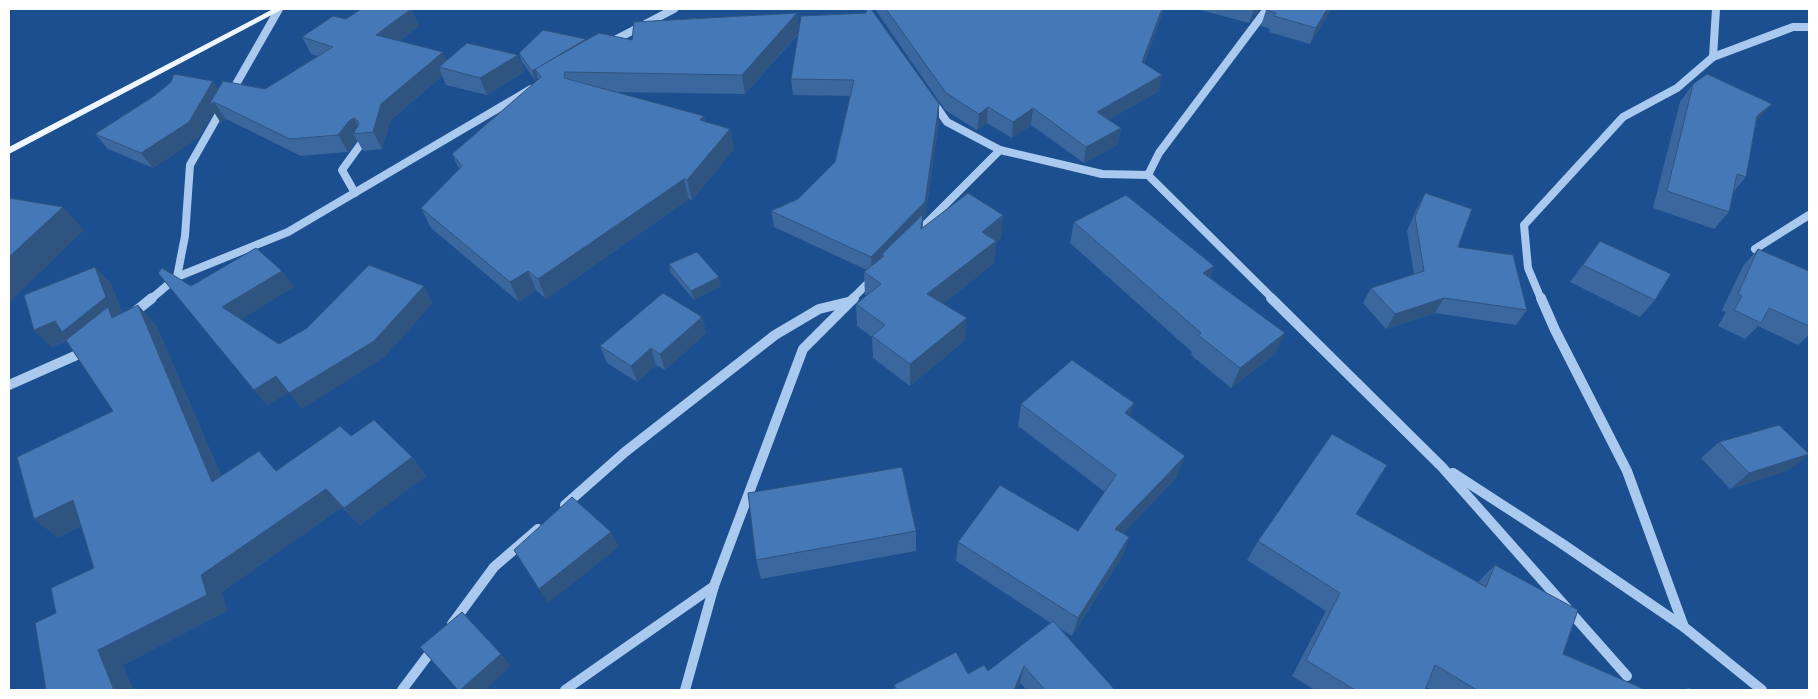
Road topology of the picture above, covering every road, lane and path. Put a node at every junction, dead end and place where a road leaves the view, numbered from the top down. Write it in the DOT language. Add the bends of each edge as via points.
graph roads {
  1 [pos="279,9"];
  2 [pos="674,9"];
  3 [pos="1267,9"];
  4 [pos="1716,9"];
  5 [pos="1809,27"];
  6 [pos="605,45"];
  7 [pos="1713,57"];
  8 [pos="538,84"];
  9 [pos="930,98"];
  10 [pos="364,142"];
  11 [pos="9,150"];
  12 [pos="1000,150"];
  13 [pos="1148,176"];
  14 [pos="355,192"];
  15 [pos="1809,215"];
  16 [pos="910,240"];
  17 [pos="1755,249"];
  18 [pos="876,274"];
  19 [pos="177,277"];
  20 [pos="848,302"];
  21 [pos="126,319"];
  22 [pos="96,343"];
  23 [pos="9,385"];
  24 [pos="1442,466"];
  25 [pos="560,510"];
  26 [pos="545,522"];
  27 [pos="714,586"];
  28 [pos="1684,626"];
  29 [pos="1627,676"];
  30 [pos="402,690"];
  31 [pos="565,690"];
  32 [pos="686,690"];
  33 [pos="1762,690"];
  1 -- 11 [label="main road"];
  1 -- 19 [label="street" via="190,165 185,236"];
  2 -- 6 [label="street"];
  3 -- 13 [label="street" via="1159,153"];
  4 -- 7 [label="street"];
  5 -- 7 [label="street" via="1793,27"];
  7 -- 28 [label="street" via="1677,88 1622,117 1524,225 1528,268 1555,330 1627,471"];
  8 -- 14 [label="street"];
  9 -- 12 [label="street" via="947,122"];
  10 -- 14 [label="street" via="342,170"];
  12 -- 13 [label="street" via="1102,174"];
  12 -- 16 [label="street"];
  13 -- 24 [label="street"];
  14 -- 19 [label="street" via="288,232"];
  15 -- 17 [label="street"];
  18 -- 20 [label="street"];
  19 -- 21 [label="street"];
  20 -- 25 [label="street" via="819,309 775,335 625,452"];
  20 -- 27 [label="street" via="803,349"];
  22 -- 23 [label="street" via="82,355"];
  24 -- 28 [label="street"];
  24 -- 29 [label="street"];
  26 -- 30 [label="street" via="494,567"];
  27 -- 31 [label="street"];
  27 -- 32 [label="street"];
  28 -- 33 [label="street"];
}
